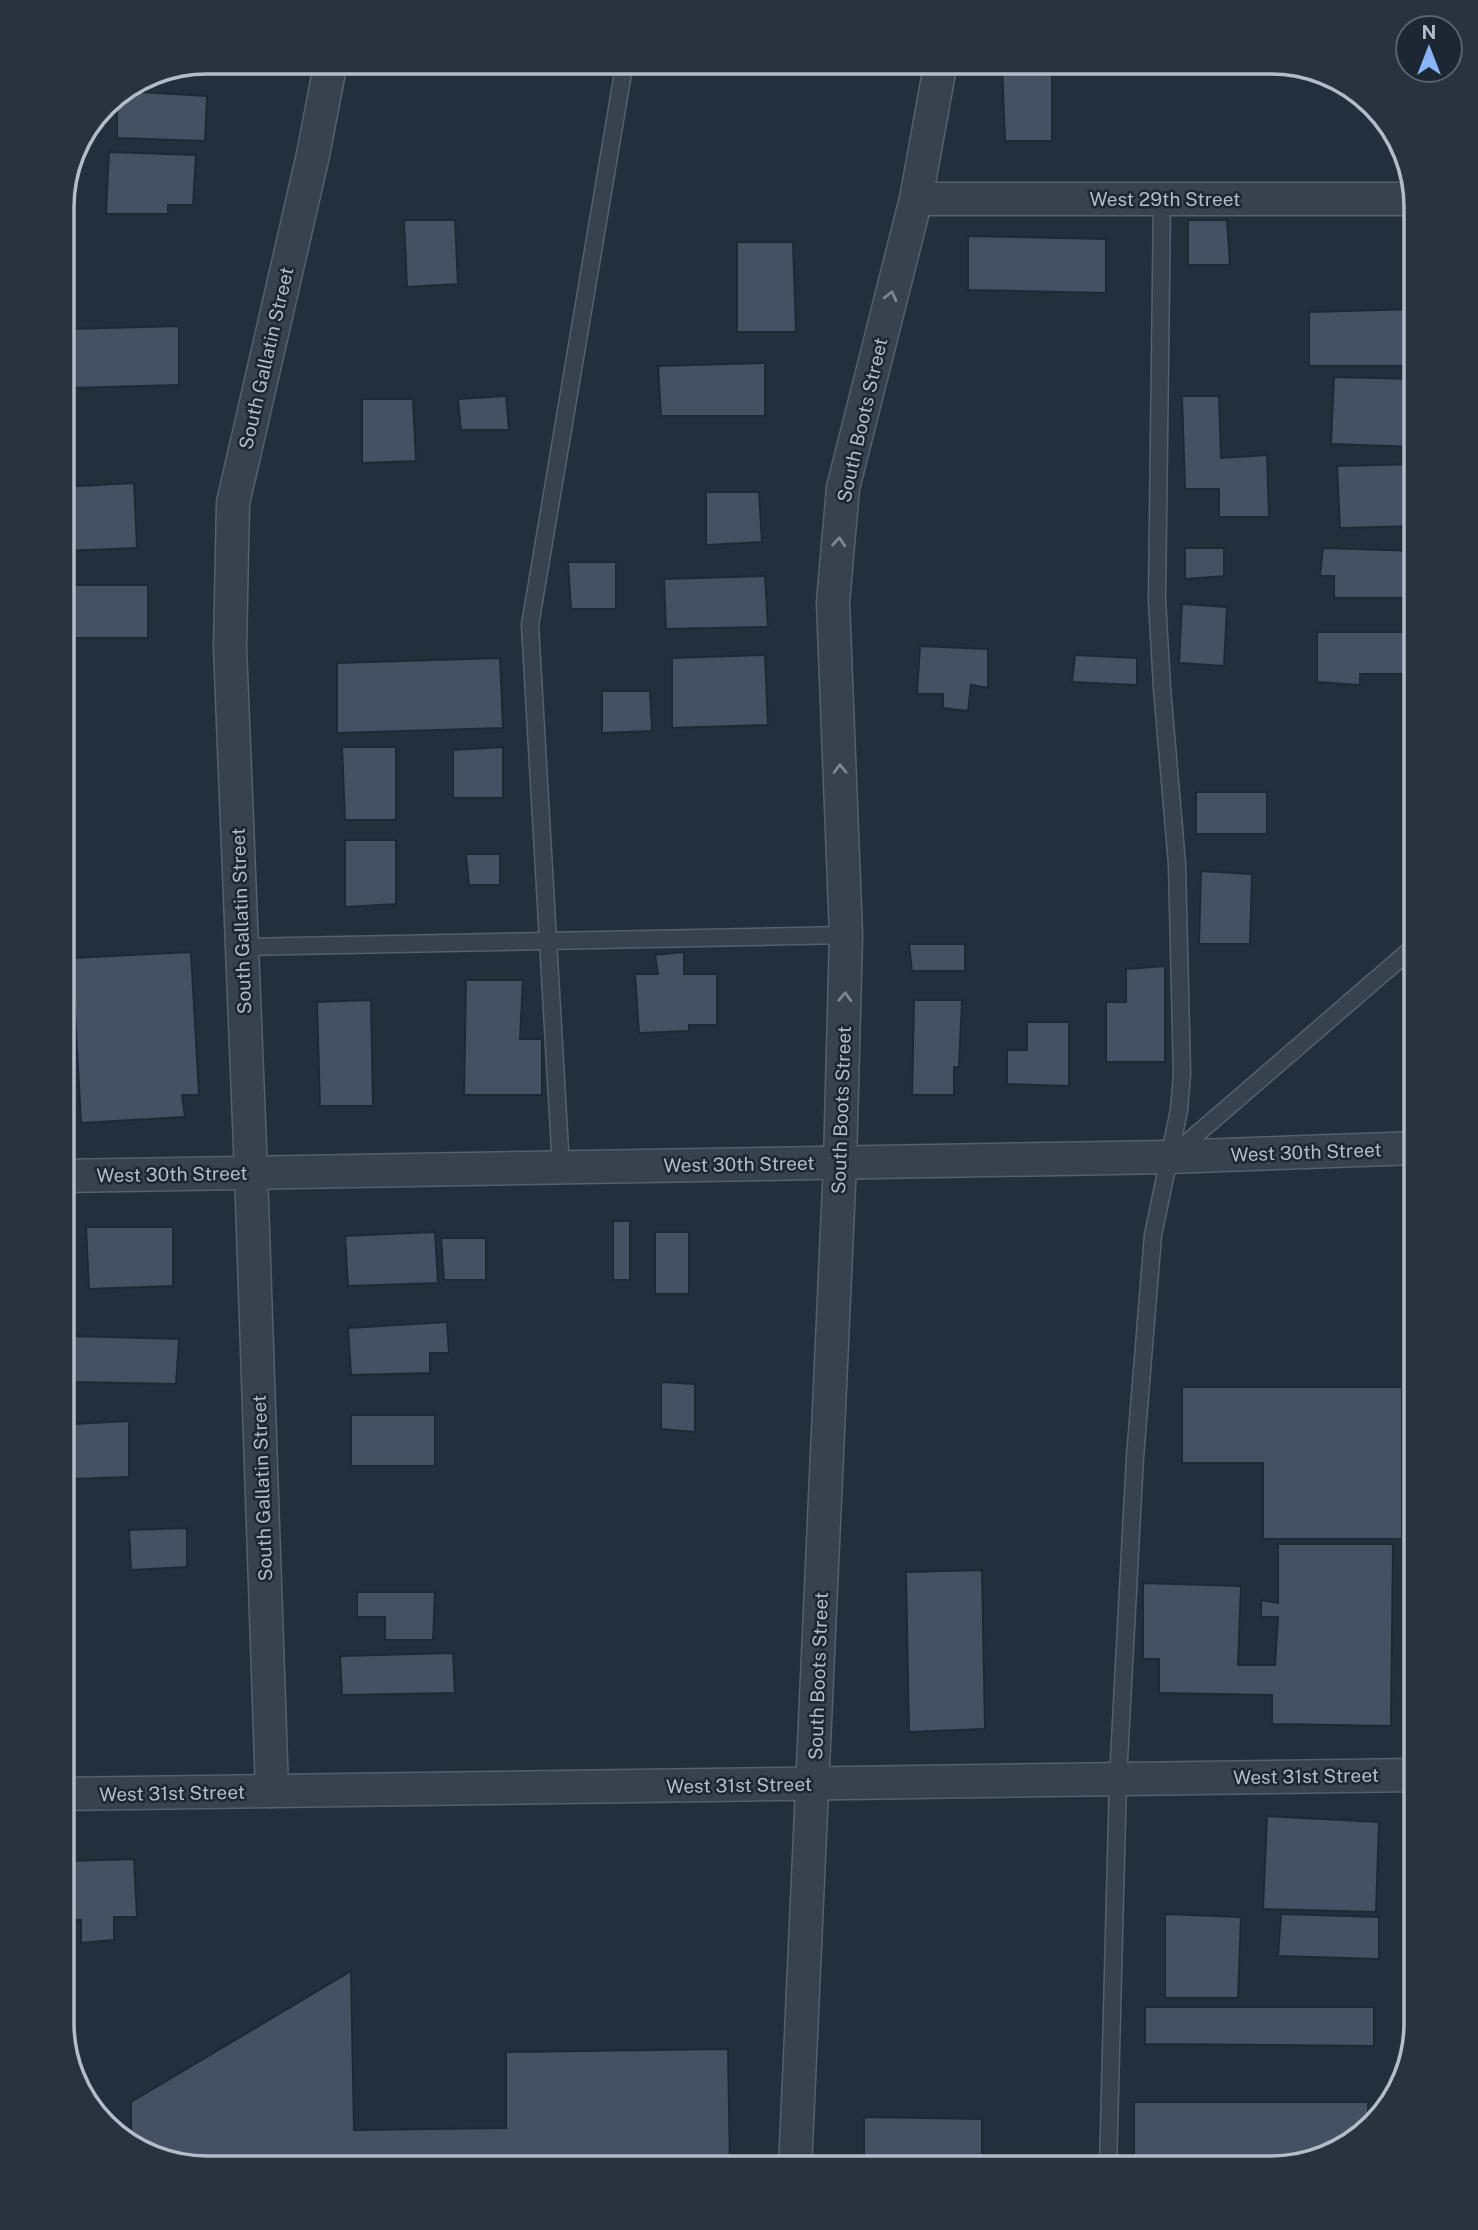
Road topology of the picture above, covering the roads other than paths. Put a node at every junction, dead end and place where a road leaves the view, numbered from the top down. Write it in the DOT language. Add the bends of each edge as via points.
graph roads {
  1 [pos="329,74"];
  2 [pos="623,74"];
  3 [pos="939,74"];
  4 [pos="916,199"];
  5 [pos="1161,199"];
  6 [pos="1404,199"];
  7 [pos="846,935"];
  8 [pos="547,941"];
  9 [pos="243,947"];
  10 [pos="1404,955"];
  11 [pos="1404,1148"];
  12 [pos="1169,1157"];
  13 [pos="840,1163"];
  14 [pos="561,1168"];
  15 [pos="251,1172"];
  16 [pos="74,1176"];
  17 [pos="1404,1774"];
  18 [pos="1118,1779"];
  19 [pos="813,1784"];
  20 [pos="272,1791"];
  21 [pos="74,1794"];
  22 [pos="796,2156"];
  23 [pos="1108,2156"];
  1 -- 9 [label="street, South Gallatin Street" via="233,503 230,647"];
  2 -- 8 [label="lane" via="530,625"];
  3 -- 4 [label="street, South Boots Street"];
  4 -- 5 [label="street, West 29th Street"];
  7 -- 4 [label="street, South Boots Street, one-way" via="833,603 843,488"];
  5 -- 6 [label="street, West 29th Street"];
  5 -- 12 [label="lane" via="1157,600 1177,864 1181,1074"];
  7 -- 8 [label="lane"];
  13 -- 7 [label="street, South Boots Street, one-way"];
  8 -- 9 [label="lane"];
  8 -- 14 [label="lane"];
  9 -- 15 [label="street, South Gallatin Street"];
  10 -- 12 [label="lane"];
  11 -- 12 [label="street, West 30th Street"];
  12 -- 13 [label="street, West 30th Street"];
  12 -- 18 [label="lane" via="1153,1235 1135,1457"];
  13 -- 14 [label="street, West 30th Street"];
  13 -- 19 [label="street, South Boots Street"];
  14 -- 15 [label="street, West 30th Street"];
  15 -- 16 [label="street, West 30th Street"];
  15 -- 20 [label="street, South Gallatin Street"];
  17 -- 18 [label="street, West 31st Street"];
  18 -- 19 [label="street, West 31st Street"];
  18 -- 23 [label="lane"];
  19 -- 20 [label="street, West 31st Street"];
  19 -- 22 [label="street, South Boots Street"];
  20 -- 21 [label="street, West 31st Street"];
}
